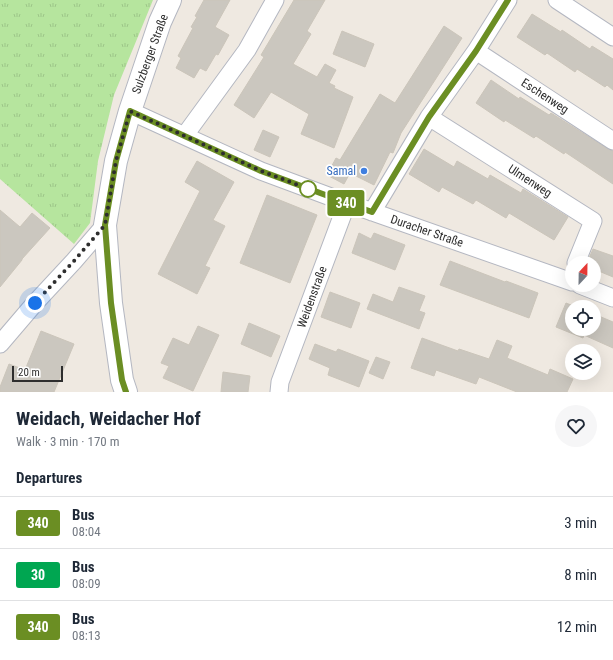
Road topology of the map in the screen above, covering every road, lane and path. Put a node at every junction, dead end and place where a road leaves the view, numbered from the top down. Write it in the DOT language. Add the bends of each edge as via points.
graph roads {
  1 [pos="170,0"];
  2 [pos="275,0"];
  3 [pos="508,0"];
  4 [pos="557,0"];
  5 [pos="613,37"];
  6 [pos="476,51"];
  7 [pos="130,111"];
  8 [pos="429,117"];
  9 [pos="185,135"];
  10 [pos="613,140"];
  11 [pos="347,203"];
  12 [pos="372,212"];
  13 [pos="105,225"];
  14 [pos="579,256"];
  15 [pos="565,277"];
  16 [pos="600,292"];
  17 [pos="613,298"];
  18 [pos="0,344"];
  19 [pos="126,392"];
  20 [pos="279,392"];
  1 -- 7 [label="street, Sulzberger Straße"];
  2 -- 9 [label="street" via="247,50"];
  3 -- 6 [label="street"];
  4 -- 5 [label="street"];
  6 -- 8 [label="street"];
  6 -- 10 [label="street, Eschenweg"];
  7 -- 9 [label="street, Duracher Straße"];
  7 -- 13 [label="street, Sulzberger Straße" via="116,161"];
  8 -- 12 [label="street"];
  8 -- 14 [label="street, Ulmenweg" via="593,221"];
  9 -- 11 [label="street, Duracher Straße" via="261,171"];
  11 -- 12 [label="street, Duracher Straße"];
  11 -- 20 [label="street, Weidenstraße" via="280,382"];
  12 -- 15 [label="street, Duracher Straße"];
  13 -- 18 [label="street"];
  13 -- 19 [label="street, Sulzberger Straße" via="111,303"];
  16 -- 17 [label="street, Duracher Straße"];
}
